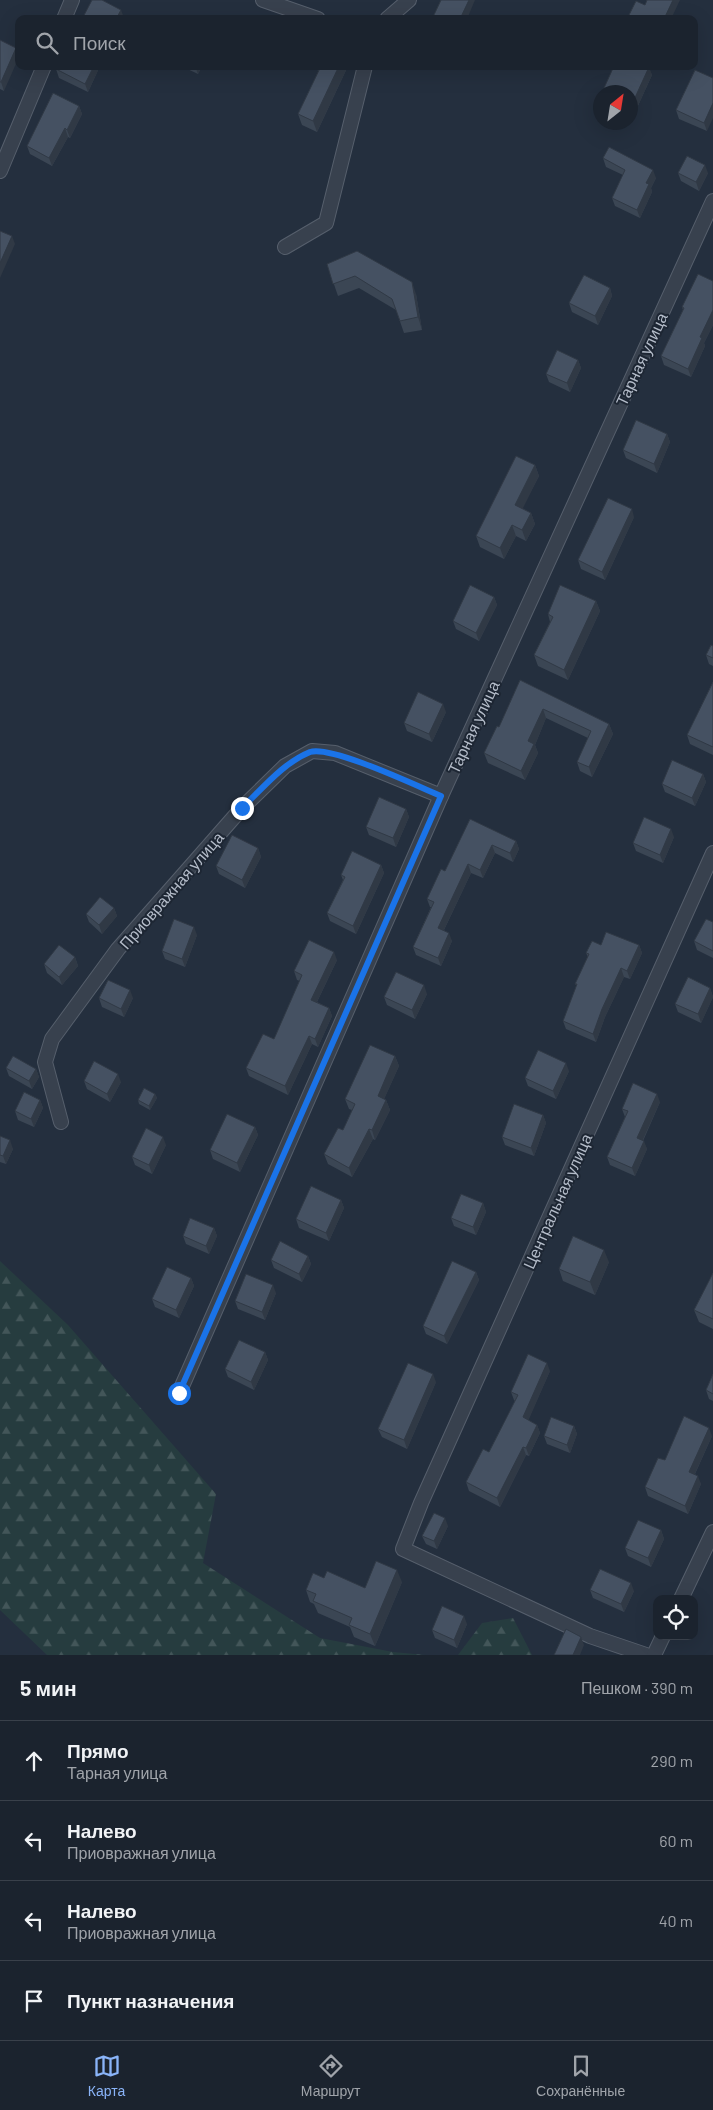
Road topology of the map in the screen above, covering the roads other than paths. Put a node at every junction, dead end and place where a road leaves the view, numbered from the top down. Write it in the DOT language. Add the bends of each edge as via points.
graph roads {
  1 [pos="72,0"];
  2 [pos="263,0"];
  3 [pos="409,0"];
  4 [pos="66,15"];
  5 [pos="306,15"];
  6 [pos="392,15"];
  7 [pos="42,70"];
  8 [pos="364,70"];
  9 [pos="0,170"];
  10 [pos="713,201"];
  11 [pos="285,247"];
  12 [pos="441,796"];
  13 [pos="713,854"];
  14 [pos="61,1122"];
  15 [pos="179,1393"];
  16 [pos="713,1532"];
  17 [pos="683,1595"];
  18 [pos="661,1640"];
  19 [pos="646,1655"];
  20 [pos="654,1655"];
  1 -- 4 [label="street"];
  2 -- 5 [label="street"];
  3 -- 6 [label="street"];
  7 -- 9 [label="street"];
  8 -- 11 [label="street" via="326,223"];
  10 -- 12 [label="street, Тарная улица"];
  12 -- 14 [label="street, Приовражная улица" via="335,753 312,751 285,766 242,808 118,949 52,1038 45,1062"];
  12 -- 15 [label="street, Тарная улица"];
  13 -- 19 [label="street, Центральная улица" via="403,1549 590,1636"];
  16 -- 17 [label="street"];
  18 -- 20 [label="street"];
}
